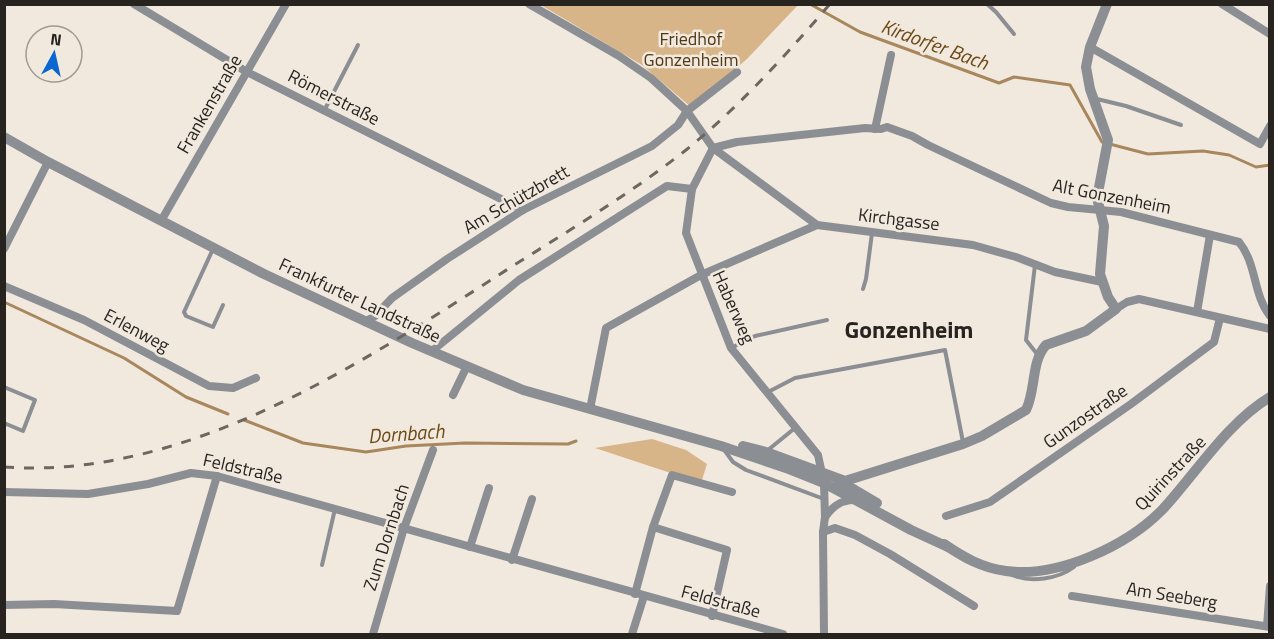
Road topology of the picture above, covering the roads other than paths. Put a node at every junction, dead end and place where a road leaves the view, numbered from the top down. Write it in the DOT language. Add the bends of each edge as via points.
graph roads {
  1 [pos="134,4"];
  2 [pos="286,4"];
  3 [pos="529,4"];
  4 [pos="987,4"];
  5 [pos="1107,4"];
  6 [pos="1222,4"];
  7 [pos="1014,34"];
  8 [pos="1269,34"];
  9 [pos="358,45"];
  10 [pos="1090,47"];
  11 [pos="891,55"];
  12 [pos="247,72"];
  13 [pos="737,72"];
  14 [pos="1093,99"];
  15 [pos="324,110"];
  16 [pos="687,111"];
  17 [pos="1181,124"];
  18 [pos="1269,126"];
  19 [pos="875,129"];
  20 [pos="4,137"];
  21 [pos="713,148"];
  22 [pos="48,162"];
  23 [pos="692,189"];
  24 [pos="1099,209"];
  25 [pos="523,210"];
  26 [pos="161,221"];
  27 [pos="817,225"];
  28 [pos="872,232"];
  29 [pos="1210,235"];
  30 [pos="4,249"];
  31 [pos="214,249"];
  32 [pos="1035,265"];
  33 [pos="701,275"];
  34 [pos="1102,282"];
  35 [pos="4,286"];
  36 [pos="863,289"];
  37 [pos="223,306"];
  38 [pos="1263,308"];
  39 [pos="1116,309"];
  40 [pos="1197,312"];
  41 [pos="1269,316"];
  42 [pos="1220,318"];
  43 [pos="827,320"];
  44 [pos="365,322"];
  45 [pos="1253,325"];
  46 [pos="1269,329"];
  47 [pos="730,348"];
  48 [pos="432,351"];
  49 [pos="1039,357"];
  50 [pos="466,366"];
  51 [pos="256,378"];
  52 [pos="4,387"];
  53 [pos="768,392"];
  54 [pos="453,395"];
  55 [pos="1269,397"];
  56 [pos="590,409"];
  57 [pos="4,423"];
  58 [pos="796,428"];
  59 [pos="963,444"];
  60 [pos="722,446"];
  61 [pos="433,450"];
  62 [pos="766,452"];
  63 [pos="874,471"];
  64 [pos="217,476"];
  65 [pos="823,478"];
  66 [pos="839,486"];
  67 [pos="489,488"];
  68 [pos="4,492"];
  69 [pos="732,492"];
  70 [pos="861,496"];
  71 [pos="532,499"];
  72 [pos="824,500"];
  73 [pos="335,509"];
  74 [pos="946,516"];
  75 [pos="825,517"];
  76 [pos="654,527"];
  77 [pos="404,528"];
  78 [pos="823,532"];
  79 [pos="470,547"];
  80 [pos="512,560"];
  81 [pos="321,565"];
  82 [pos="1269,586"];
  83 [pos="639,595"];
  84 [pos="1072,596"];
  85 [pos="4,605"];
  86 [pos="974,606"];
  87 [pos="712,616"];
  88 [pos="1268,627"];
  89 [pos="373,634"];
  90 [pos="632,634"];
  91 [pos="783,634"];
  92 [pos="824,634"];
  1 -- 12 [label="street, Römerstraße"];
  2 -- 12 [label="street, Frankenstraße"];
  3 -- 16 [label="street, Kirchgasse" via="643,72"];
  4 -- 7 [label="lane"];
  5 -- 10 [label="street"];
  6 -- 8 [label="street"];
  9 -- 15 [label="lane"];
  10 -- 14 [label="street" via="1086,67"];
  10 -- 18 [label="street" via="1260,144"];
  11 -- 19 [label="street"];
  12 -- 15 [label="street, Römerstraße"];
  12 -- 26 [label="street, Frankenstraße"];
  13 -- 16 [label="street, Am Schützbrett"];
  14 -- 17 [label="lane"];
  14 -- 24 [label="street" via="1108,140 1097,198"];
  15 -- 25 [label="street, Römerstraße"];
  16 -- 21 [label="street, Kirchgasse"];
  16 -- 25 [label="street, Am Schützbrett" via="678,125 652,146"];
  19 -- 21 [label="street, Alt Gonzenheim" via="737,142"];
  19 -- 24 [label="street, Alt Gonzenheim" via="887,127 912,135 1051,203"];
  20 -- 22 [label="street, Frankfurter Landstraße"];
  21 -- 23 [label="street, Haberweg"];
  21 -- 27 [label="street, Kirchgasse"];
  22 -- 26 [label="street, Frankfurter Landstraße"];
  22 -- 30 [label="street"];
  23 -- 33 [label="street, Haberweg" via="686,233"];
  23 -- 48 [label="street" via="667,186 519,280"];
  24 -- 29 [label="street, Alt Gonzenheim"];
  24 -- 34 [label="street" via="1104,226"];
  25 -- 44 [label="street, Am Schützbrett" via="410,285"];
  26 -- 31 [label="street, Frankfurter Landstraße"];
  27 -- 28 [label="street, Kirchgasse"];
  27 -- 33 [label="street"];
  28 -- 32 [label="street, Kirchgasse" via="973,245"];
  28 -- 36 [label="lane"];
  29 -- 38 [label="street, Alt Gonzenheim" via="1239,243 1245,250"];
  29 -- 40 [label="street"];
  31 -- 37 [label="lane" via="184,312 213,327"];
  31 -- 44 [label="street, Frankfurter Landstraße"];
  32 -- 34 [label="street, Kirchgasse"];
  32 -- 49 [label="lane" via="1026,340"];
  33 -- 47 [label="street, Haberweg"];
  33 -- 56 [label="street" via="606,328"];
  34 -- 39 [label="street"];
  35 -- 51 [label="street, Erlenweg" via="84,320 209,386 233,388"];
  38 -- 41 [label="street, Alt Gonzenheim"];
  38 -- 45 [label="street"];
  39 -- 40 [label="street" via="1139,299"];
  39 -- 49 [label="street" via="1086,331 1046,345"];
  40 -- 42 [label="street"];
  42 -- 45 [label="street"];
  42 -- 74 [label="street, Gunzostraße" via="1214,342 1131,404 990,502"];
  43 -- 47 [label="lane" via="755,336"];
  44 -- 48 [label="street, Frankfurter Landstraße"];
  45 -- 46 [label="street"];
  47 -- 53 [label="street, Haberweg"];
  48 -- 50 [label="street, Frankfurter Landstraße"];
  49 -- 59 [label="street" via="1026,410"];
  50 -- 54 [label="street"];
  50 -- 56 [label="street, Frankfurter Landstraße" via="523,390"];
  52 -- 57 [label="lane" via="35,400 23,431"];
  53 -- 58 [label="street, Haberweg"];
  53 -- 59 [label="lane" via="795,378 945,350"];
  55 -- 70 [label="street, Quirinstraße" via="1245,415 1160,511 1122,541 1082,559 1046,569 1007,571 971,561"];
  56 -- 60 [label="street, Frankfurter Landstraße"];
  58 -- 62 [label="lane"];
  58 -- 65 [label="street, Haberweg" via="818,455"];
  59 -- 63 [label="street"];
  60 -- 62 [label="street, Frankfurter Landstraße"];
  60 -- 65 [label="street, Frankfurter Landstraße"];
  60 -- 72 [label="lane" via="733,462 746,470"];
  61 -- 77 [label="street, Zum Dornbach"];
  62 -- 65 [label="street, Frankfurter Landstraße"];
  63 -- 66 [label="street"];
  63 -- 70 [label="street" via="866,478"];
  64 -- 68 [label="street, Feldstraße" via="191,473 88,494"];
  64 -- 73 [label="street, Feldstraße"];
  64 -- 85 [label="street" via="177,611"];
  65 -- 66 [label="street, Frankfurter Landstraße"];
  65 -- 72 [label="street"];
  66 -- 70 [label="street, Quirinstraße"];
  66 -- 72 [label="street"];
  67 -- 79 [label="street"];
  69 -- 76 [label="street" via="672,475"];
  70 -- 75 [label="street" via="837,504"];
  71 -- 80 [label="street"];
  72 -- 75 [label="street"];
  73 -- 77 [label="street, Feldstraße"];
  73 -- 81 [label="lane"];
  75 -- 78 [label="street"];
  76 -- 83 [label="street"];
  76 -- 87 [label="street" via="727,550"];
  77 -- 79 [label="street, Feldstraße"];
  77 -- 89 [label="street, Zum Dornbach"];
  78 -- 86 [label="street" via="835,528 855,536"];
  78 -- 92 [label="street"];
  79 -- 80 [label="street, Feldstraße"];
  80 -- 83 [label="street, Feldstraße"];
  82 -- 88 [label="street, Am Seeberg"];
  83 -- 87 [label="street, Feldstraße"];
  83 -- 90 [label="street"];
  84 -- 88 [label="street, Am Seeberg"];
  87 -- 91 [label="street, Feldstraße"];
}
